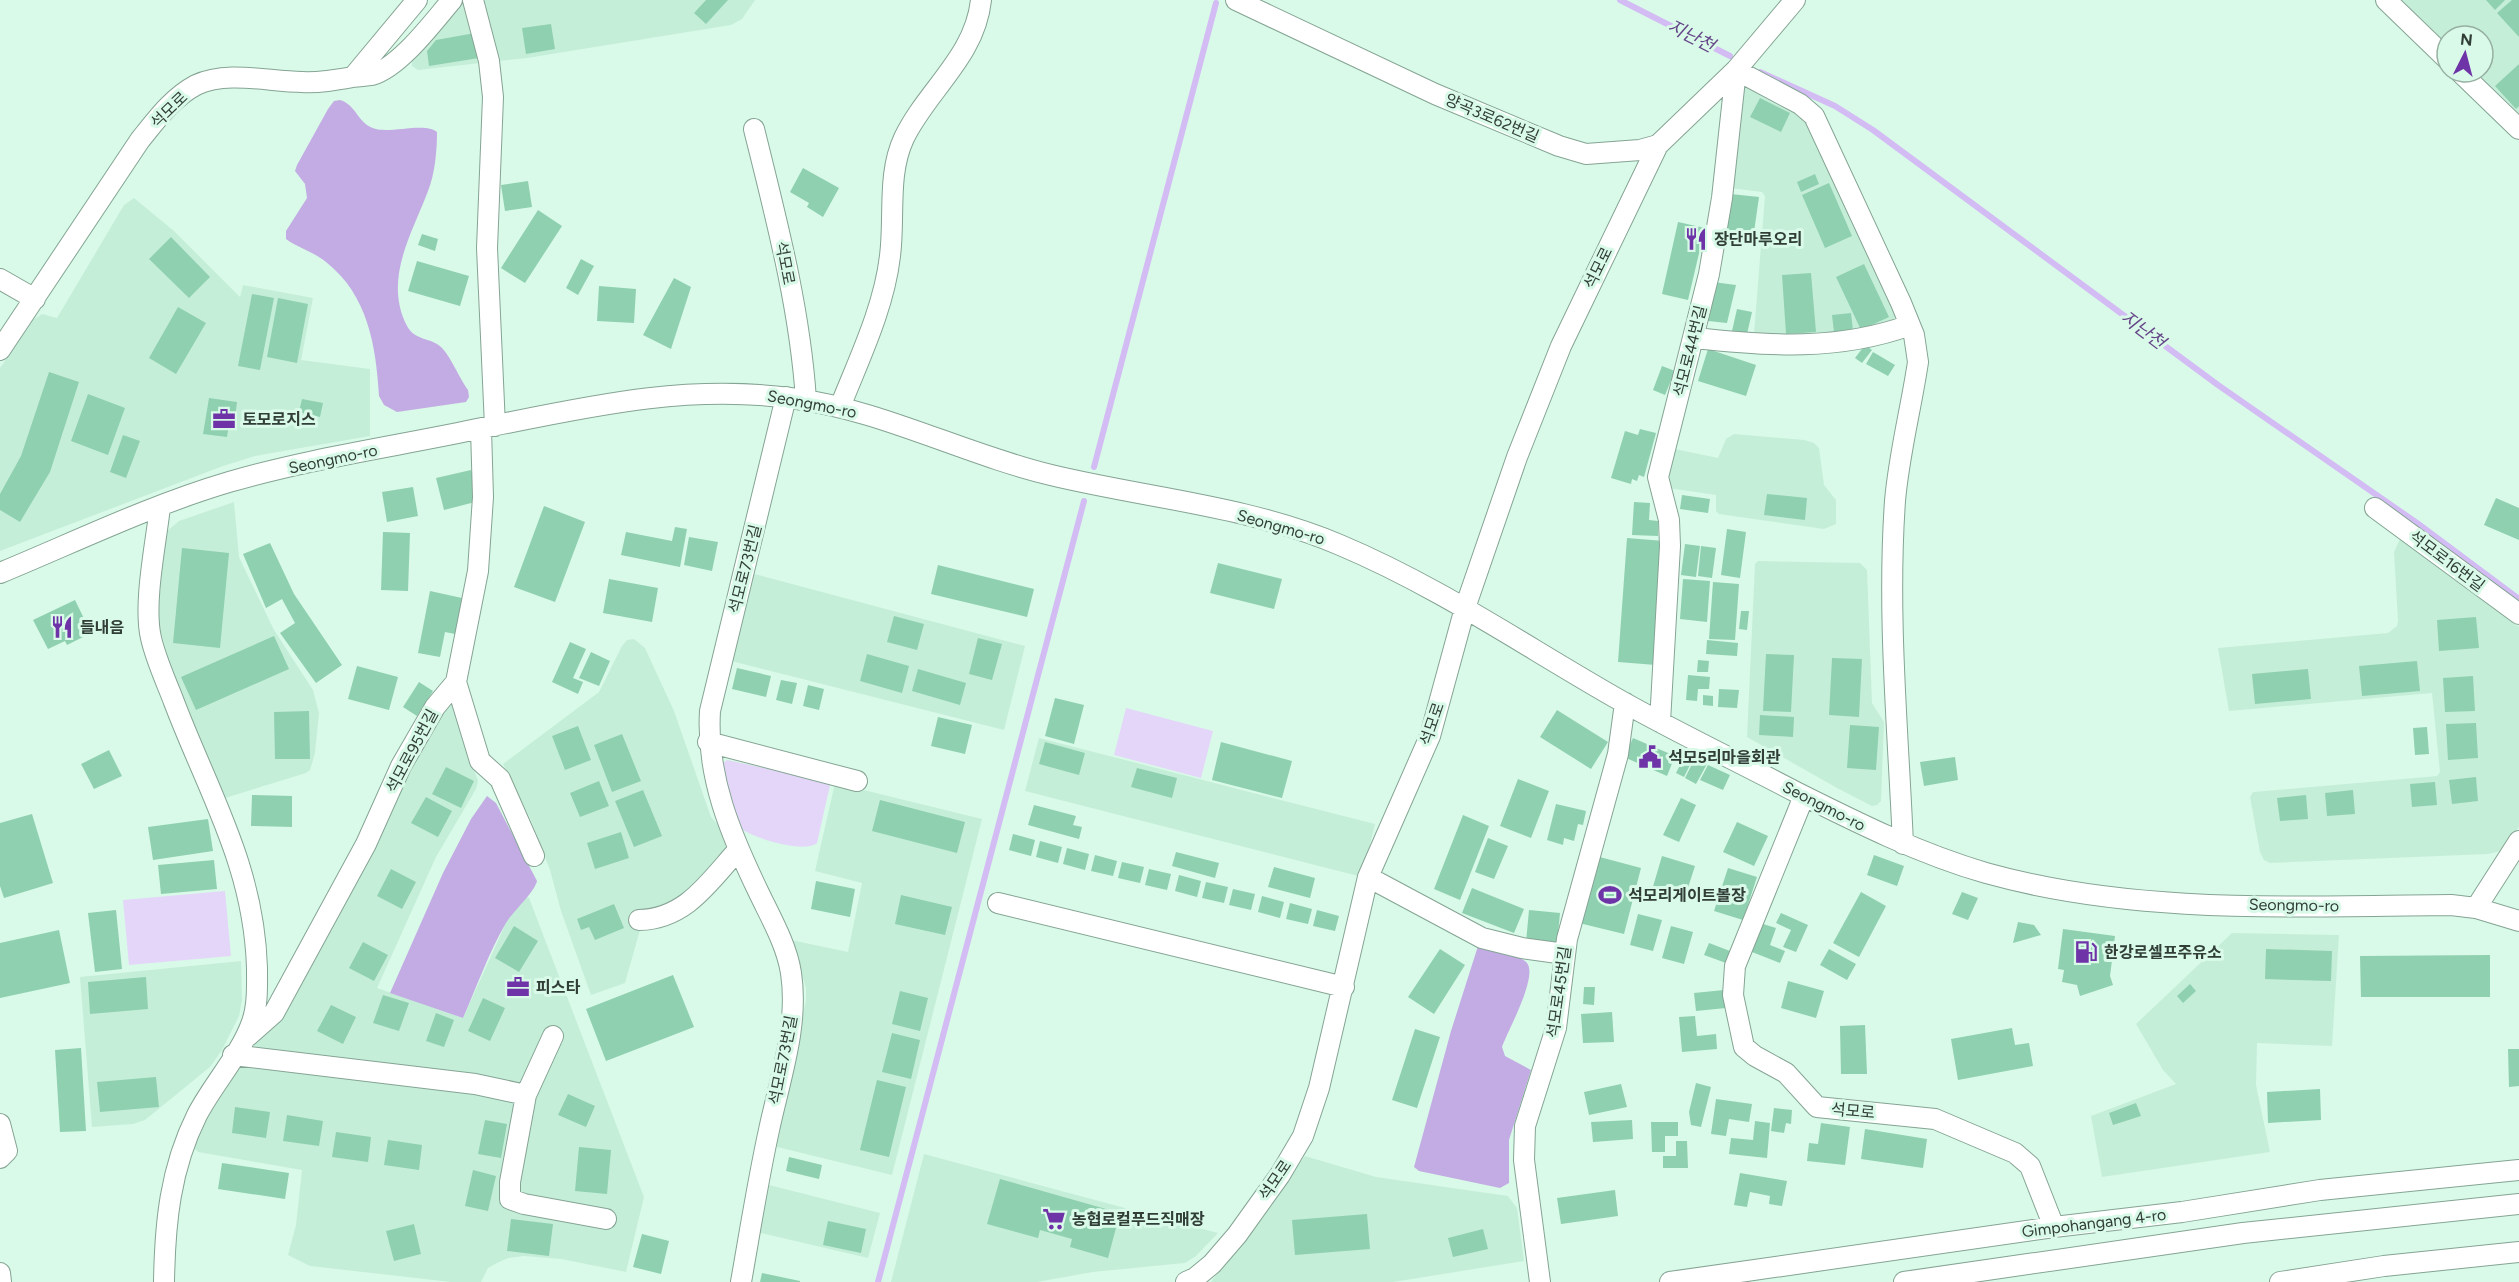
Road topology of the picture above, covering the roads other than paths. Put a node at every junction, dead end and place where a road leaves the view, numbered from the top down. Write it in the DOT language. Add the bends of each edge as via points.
graph roads {
  1 [pos="417,0"];
  2 [pos="452,0"];
  3 [pos="473,0"];
  4 [pos="981,0"];
  5 [pos="1236,0"];
  6 [pos="1795,0"];
  7 [pos="2386,0"];
  8 [pos="2435,47"];
  9 [pos="1736,70"];
  10 [pos="353,77"];
  11 [pos="2472,84"];
  12 [pos="754,129"];
  13 [pos="2519,129"];
  14 [pos="1658,145"];
  15 [pos="0,279"];
  16 [pos="35,299"];
  17 [pos="1910,325"];
  18 [pos="1695,338"];
  19 [pos="0,350"];
  20 [pos="786,397"];
  21 [pos="806,400"];
  22 [pos="840,407"];
  23 [pos="488,427"];
  24 [pos="160,507"];
  25 [pos="2375,508"];
  26 [pos="0,573"];
  27 [pos="1465,608"];
  28 [pos="2519,614"];
  29 [pos="456,682"];
  30 [pos="1625,703"];
  31 [pos="1660,722"];
  32 [pos="708,742"];
  33 [pos="857,781"];
  34 [pos="1804,796"];
  35 [pos="2519,841"];
  36 [pos="1904,844"];
  37 [pos="738,850"];
  38 [pos="534,856"];
  39 [pos="1368,877"];
  40 [pos="998,903"];
  41 [pos="2476,908"];
  42 [pos="2516,916"];
  43 [pos="639,920"];
  44 [pos="1565,954"];
  45 [pos="1344,987"];
  46 [pos="553,1036"];
  47 [pos="238,1048"];
  48 [pos="526,1095"];
  49 [pos="0,1124"];
  50 [pos="0,1158"];
  51 [pos="2519,1170"];
  52 [pos="2519,1204"];
  53 [pos="606,1220"];
  54 [pos="2054,1227"];
  55 [pos="2519,1252"];
  56 [pos="0,1273"];
  57 [pos="1,1282"];
  58 [pos="164,1282"];
  59 [pos="741,1282"];
  60 [pos="1186,1282"];
  61 [pos="1540,1282"];
  62 [pos="1670,1282"];
  63 [pos="1904,1282"];
  64 [pos="2280,1282"];
  1 -- 10 [label="street"];
  2 -- 10 [label="street, 석모로" via="389,66 373,75"];
  3 -- 23 [label="street, 석모로95번길" via="489,61 493,97 487,248"];
  4 -- 22 [label="street" via="978,22 967,47 900,147 887,274"];
  5 -- 14 [label="street, 양곡3로62번길" via="1435,94 1559,146 1586,154"];
  6 -- 9 [label="street"];
  7 -- 8 [label="street"];
  9 -- 14 [label="street"];
  9 -- 17 [label="street" via="1800,104 1814,116"];
  9 -- 18 [label="street, 석모로44번길" via="1722,198"];
  10 -- 16 [label="street, 석모로" via="324,82 221,79 198,84 181,95 140,140"];
  11 -- 13 [label="street"];
  12 -- 21 [label="street, 석모로" via="778,225 803,357"];
  14 -- 27 [label="street, 석모로" via="1561,346"];
  15 -- 16 [label="street"];
  16 -- 19 [label="street, 석모로"];
  17 -- 18 [label="street" via="1834,344 1772,345"];
  17 -- 36 [label="street" via="1918,362 1897,478 1894,569 1894,687"];
  18 -- 31 [label="street, 석모로44번길" via="1658,477 1669,520 1670,546"];
  20 -- 21 [label="street, Seongmo-ro"];
  20 -- 23 [label="street, Seongmo-ro" via="749,393 662,395"];
  20 -- 32 [label="street, 석모로73번길" via="710,711"];
  21 -- 22 [label="street, Seongmo-ro"];
  22 -- 27 [label="street, Seongmo-ro" via="1037,472 1301,531 1339,544"];
  23 -- 24 [label="street, Seongmo-ro" via="242,479"];
  23 -- 29 [label="street, 석모로95번길" via="478,571"];
  24 -- 26 [label="street, Seongmo-ro"];
  24 -- 47 [label="street, 석모로95번길" via="150,602 151,638 179,715 231,835 254,926 257,1001"];
  25 -- 28 [label="street, 석모로16번길"];
  27 -- 30 [label="street, Seongmo-ro"];
  27 -- 39 [label="street, 석모로" via="1430,736"];
  29 -- 38 [label="street" via="480,761 500,779"];
  29 -- 47 [label="street, 석모로95번길" via="435,707 401,766 366,844 274,1013"];
  30 -- 31 [label="street, Seongmo-ro"];
  30 -- 44 [label="street, 석모로45번길" via="1618,754 1577,896"];
  31 -- 34 [label="street, Seongmo-ro"];
  32 -- 33 [label="street"];
  32 -- 37 [label="street, 석모로73번길" via="713,772"];
  34 -- 36 [label="street, Seongmo-ro"];
  34 -- 54 [label="street, 석모로" via="1735,966 1733,995 1744,1047 1786,1073 1817,1107 1935,1119 2015,1153 2030,1166"];
  35 -- 41 [label="street"];
  36 -- 41 [label="street, Seongmo-ro" via="1991,874 2146,900"];
  37 -- 43 [label="street" via="677,912 658,920"];
  37 -- 59 [label="street, 석모로73번길" via="784,950 794,1005"];
  39 -- 44 [label="street" via="1482,938"];
  39 -- 45 [label="street, 석모로"];
  40 -- 45 [label="street"];
  41 -- 42 [label="street, Seongmo-ro"];
  44 -- 61 [label="street, 석모로45번길" via="1556,1028 1527,1118 1523,1143"];
  45 -- 60 [label="street, 석모로" via="1303,1136 1237,1235 1212,1264"];
  46 -- 48 [label="street"];
  47 -- 48 [label="street"];
  47 -- 58 [label="street, 석모로95번길" via="196,1116 171,1186"];
  48 -- 53 [label="street" via="510,1199"];
  49 -- 50 [label="street" via="7,1151"];
  51 -- 54 [label="street, Gimpohangang 4-ro" via="2331,1189"];
  52 -- 63 [label="street, Gimpohangang 4-ro" via="2243,1233"];
  54 -- 62 [label="street, Gimpohangang 4-ro"];
  55 -- 64 [label="street"];
  56 -- 57 [label="street"];
}
